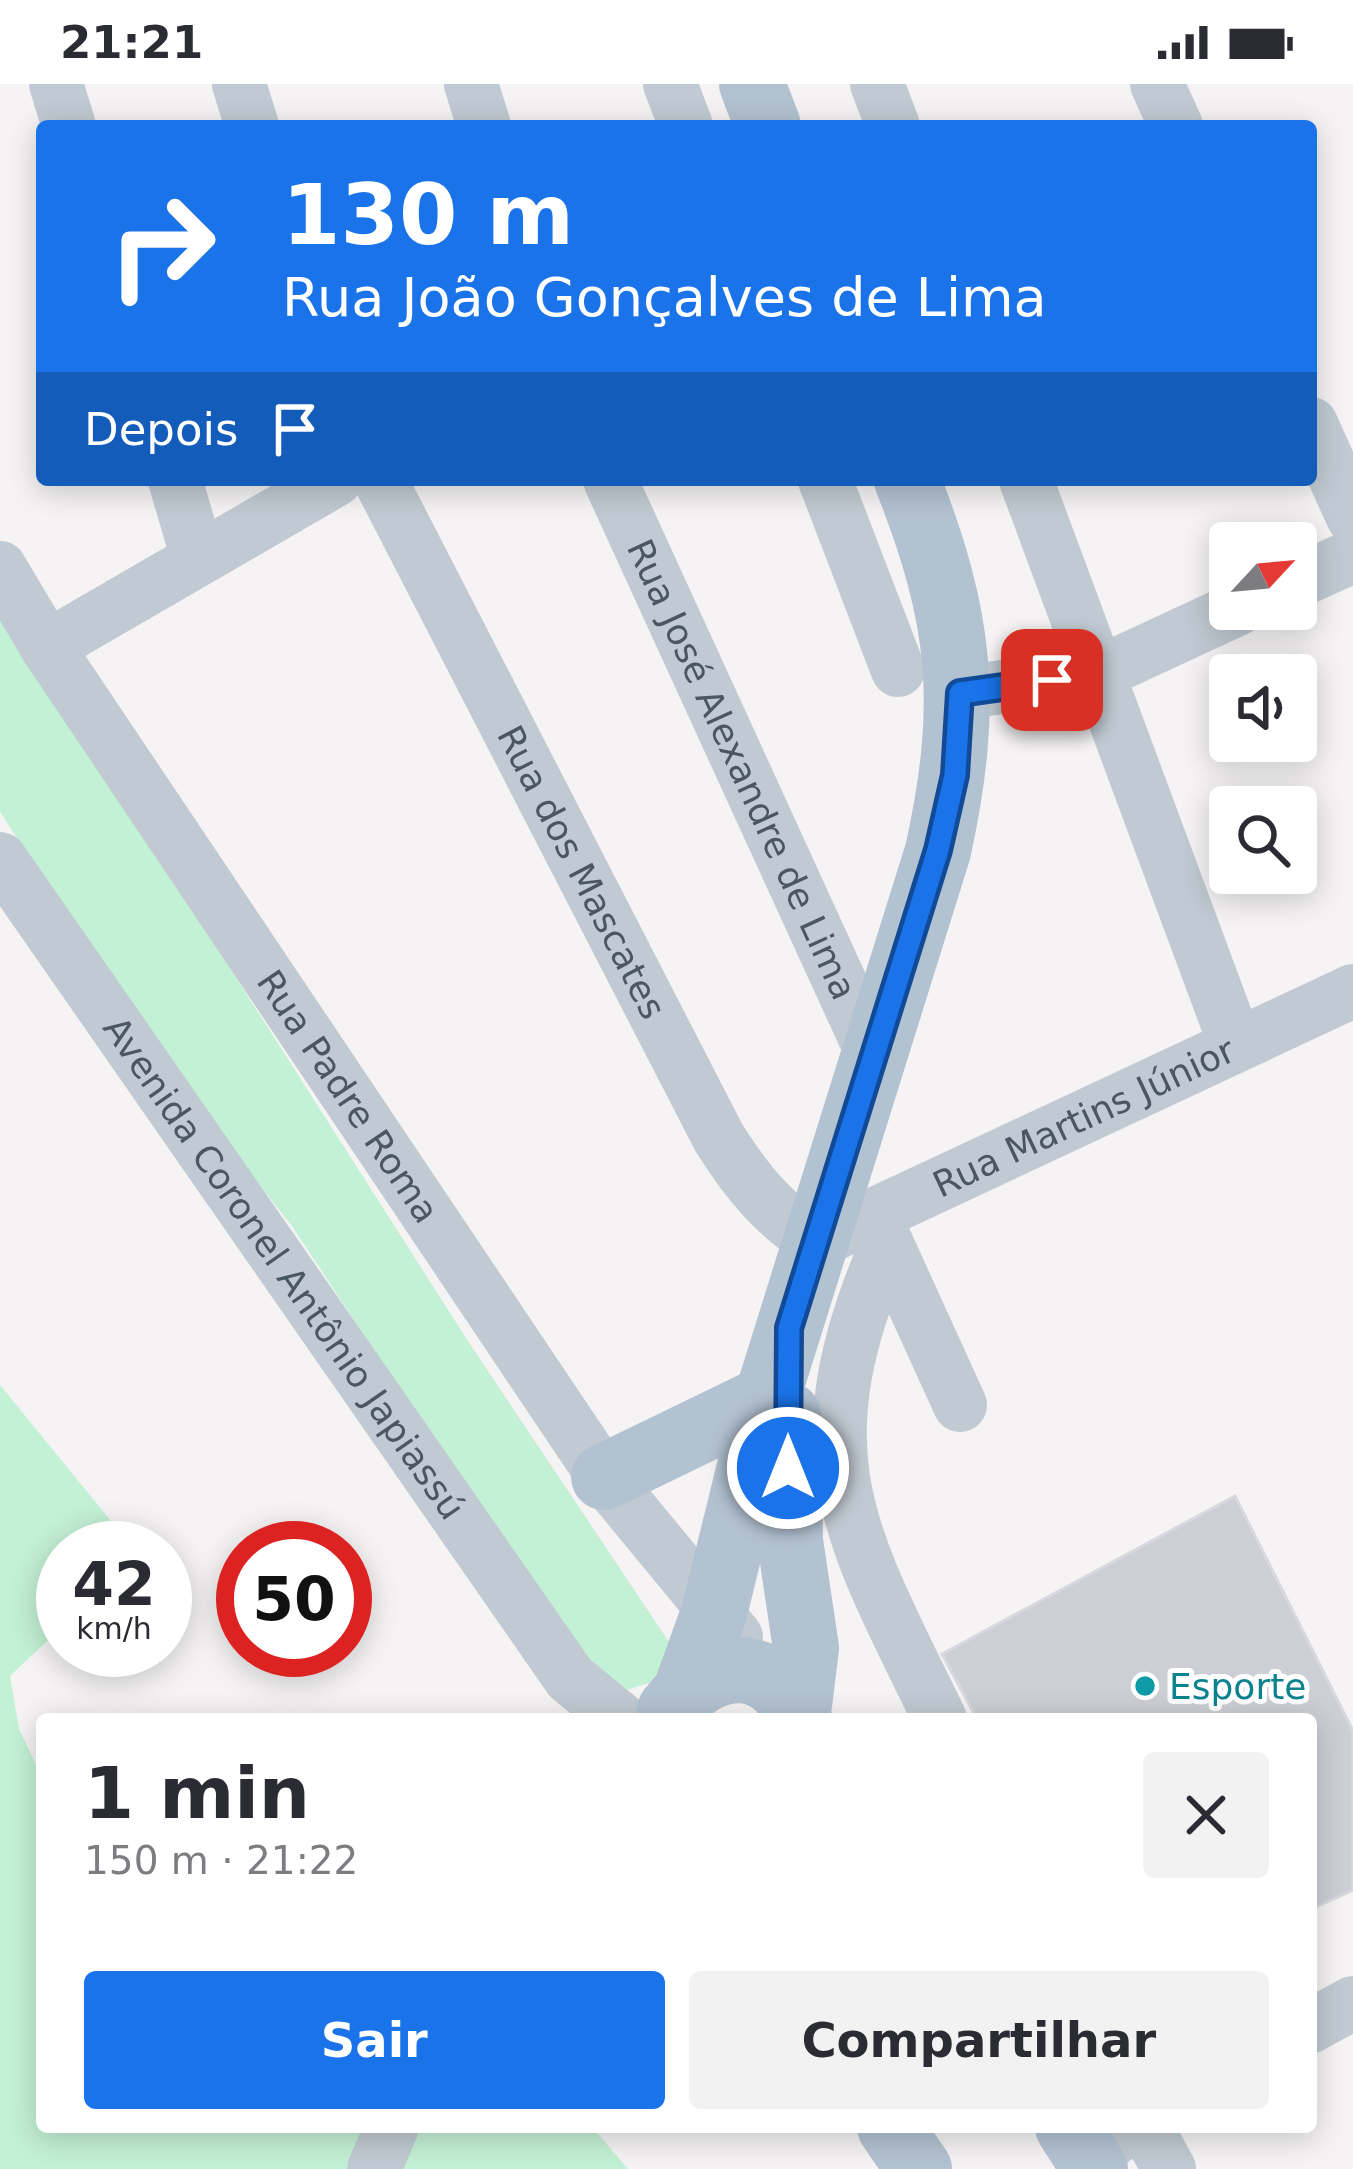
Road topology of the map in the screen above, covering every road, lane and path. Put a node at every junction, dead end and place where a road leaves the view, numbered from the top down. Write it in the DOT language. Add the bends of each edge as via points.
graph roads {
  1 [pos="56,84"];
  2 [pos="239,84"];
  3 [pos="471,84"];
  4 [pos="670,84"];
  5 [pos="752,84"];
  6 [pos="877,84"];
  7 [pos="1157,84"];
  8 [pos="66,120"];
  9 [pos="250,120"];
  10 [pos="482,120"];
  11 [pos="684,120"];
  12 [pos="766,120"];
  13 [pos="890,120"];
  14 [pos="1173,120"];
  15 [pos="1317,437"];
  16 [pos="177,486"];
  17 [pos="324,486"];
  18 [pos="383,486"];
  19 [pos="613,486"];
  20 [pos="827,486"];
  21 [pos="909,486"];
  22 [pos="1028,486"];
  23 [pos="1353,517"];
  24 [pos="1353,556"];
  25 [pos="198,558"];
  26 [pos="0,568"];
  27 [pos="1317,572"];
  28 [pos="1209,622"];
  29 [pos="47,647"];
  30 [pos="898,670"];
  31 [pos="1099,673"];
  32 [pos="960,693"];
  33 [pos="0,860"];
  34 [pos="1353,992"];
  35 [pos="1235,1043"];
  36 [pos="875,1059"];
  37 [pos="880,1231"];
  38 [pos="816,1242"];
  39 [pos="789,1328"];
  40 [pos="767,1398"];
  41 [pos="960,1405"];
  42 [pos="604,1477"];
  43 [pos="714,1613"];
  44 [pos="678,1702"];
  45 [pos="792,1706"];
  46 [pos="613,1713"];
  47 [pos="937,1713"];
  48 [pos="1353,2003"];
  49 [pos="1317,2023"];
  50 [pos="389,2133"];
  51 [pos="894,2133"];
  52 [pos="1149,2133"];
  53 [pos="374,2169"];
  54 [pos="919,2169"];
  55 [pos="1169,2169"];
  1 -- 8 [label="street"];
  2 -- 9 [label="street"];
  3 -- 10 [label="street"];
  4 -- 11 [label="street"];
  5 -- 12 [label="main road"];
  6 -- 13 [label="street"];
  7 -- 14 [label="street"];
  15 -- 23 [label="street"];
  16 -- 25 [label="street"];
  17 -- 25 [label="street"];
  18 -- 38 [label="street, Rua dos Mascates" via="719,1138 751,1187"];
  19 -- 36 [label="street, Rua José Alexandre de Lima"];
  20 -- 30 [label="street"];
  21 -- 32 [label="main road" via="955,626"];
  22 -- 31 [label="street"];
  24 -- 27 [label="street"];
  25 -- 29 [label="street"];
  26 -- 29 [label="street, Rua Padre Roma"];
  28 -- 31 [label="street"];
  29 -- 42 [label="street, Rua Padre Roma"];
  31 -- 32 [label="street"];
  31 -- 35 [label="street"];
  32 -- 36 [label="main road" via="955,775 938,850"];
  33 -- 46 [label="street, Avenida Coronel Antônio Japiassú" via="570,1678"];
  34 -- 35 [label="street, Rua Martins Júnior"];
  35 -- 37 [label="street, Rua Martins Júnior"];
  36 -- 38 [label="main road"];
  37 -- 38 [label="street, Rua Martins Júnior"];
  37 -- 41 [label="street"];
  37 -- 47 [label="street" via="851,1341 836,1447 870,1576"];
  38 -- 39 [label="main road"];
  39 -- 40 [label="main road"];
  39 -- 45 [label="main road" via="790,1541 806,1648"];
  40 -- 42 [label="main road"];
  40 -- 43 [label="main road"];
  42 -- 43 [label="street, Rua Padre Roma"];
  43 -- 44 [label="main road"];
  43 -- 45 [label="street, Rua Padre Roma"];
  44 -- 45 [label="main road" via="717,1670 750,1670"];
  48 -- 49 [label="street"];
  50 -- 53 [label="street"];
  51 -- 54 [label="main road"];
  52 -- 55 [label="street"];
}
